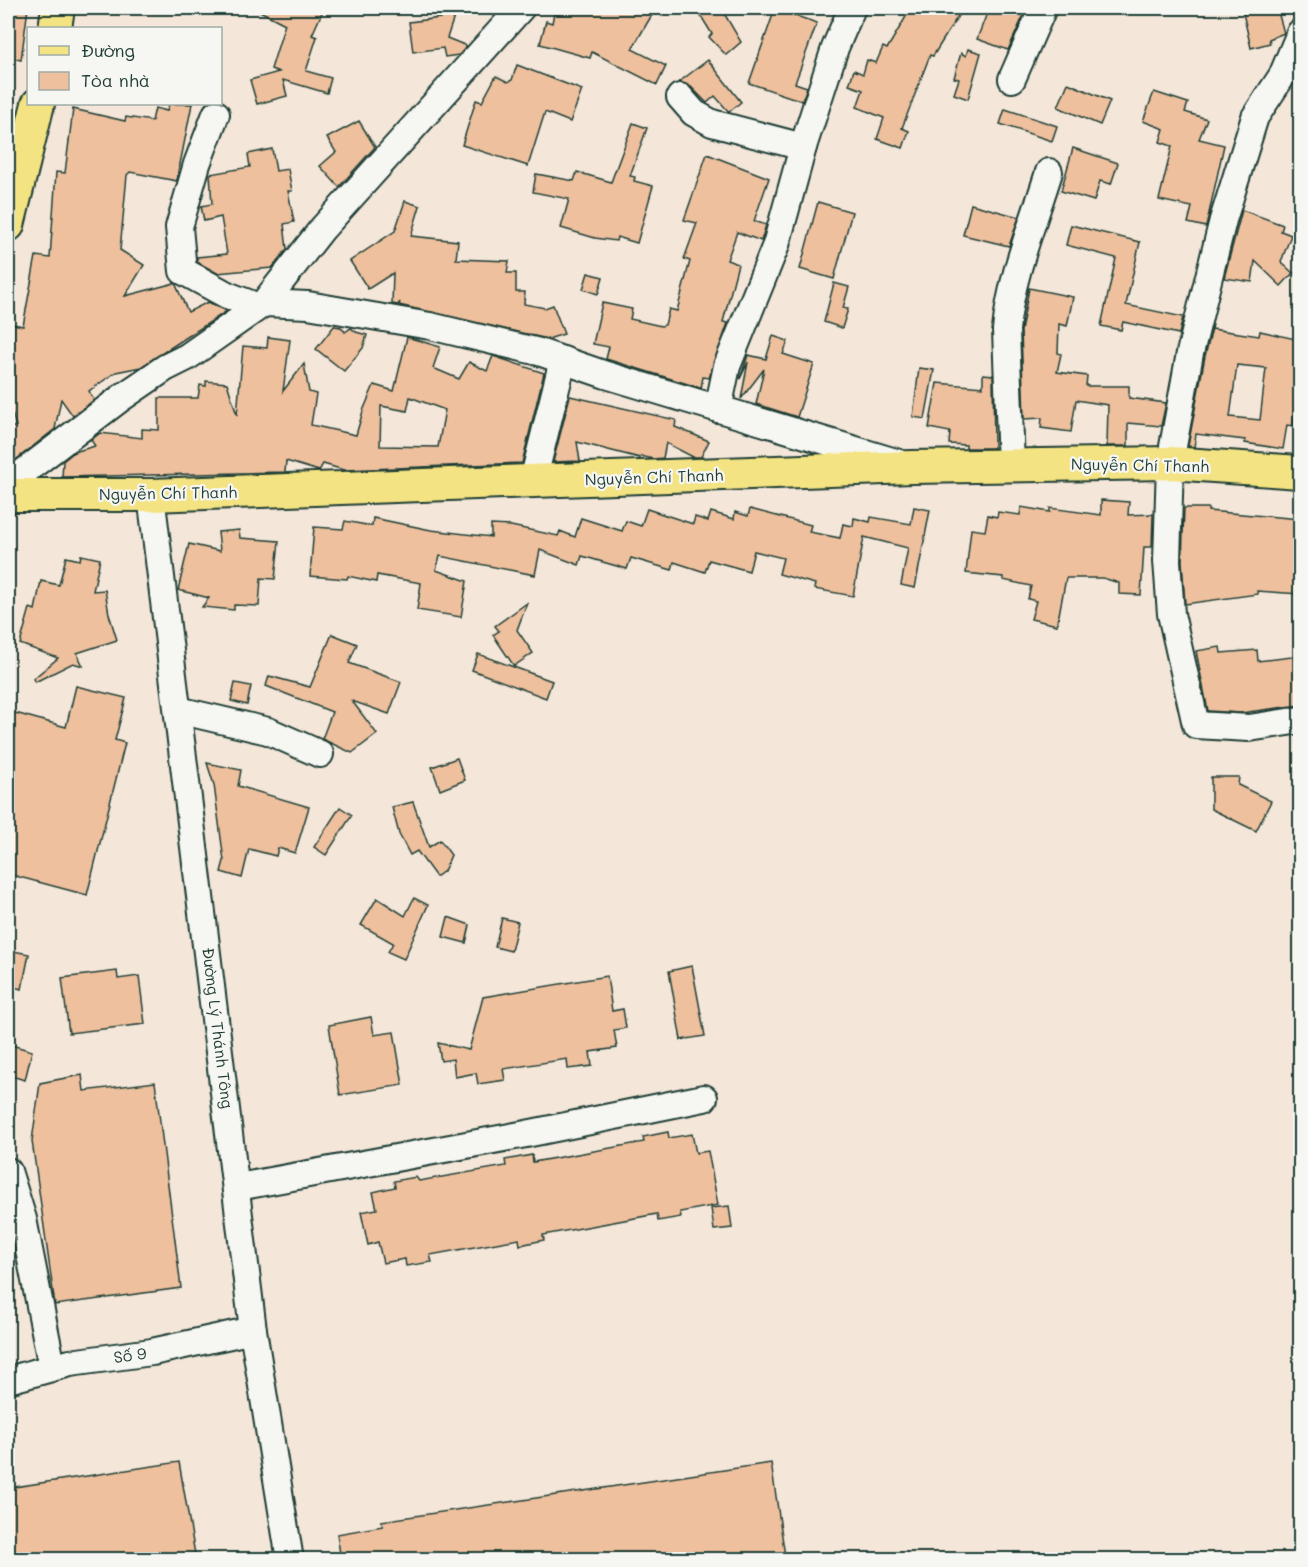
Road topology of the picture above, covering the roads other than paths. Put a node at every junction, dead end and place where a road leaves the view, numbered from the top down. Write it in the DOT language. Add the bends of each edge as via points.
graph roads {
  1 [pos="58,8"];
  2 [pos="520,8"];
  3 [pos="852,8"];
  4 [pos="1043,8"];
  5 [pos="54,27"];
  6 [pos="1300,33"];
  7 [pos="1012,79"];
  8 [pos="680,97"];
  9 [pos="38,105"];
  10 [pos="216,114"];
  11 [pos="803,147"];
  12 [pos="1049,172"];
  13 [pos="8,225"];
  14 [pos="260,304"];
  15 [pos="564,360"];
  16 [pos="718,409"];
  17 [pos="1170,463"];
  18 [pos="1011,466"];
  19 [pos="912,467"];
  20 [pos="1300,472"];
  21 [pos="533,481"];
  22 [pos="8,484"];
  23 [pos="8,495"];
  24 [pos="151,495"];
  25 [pos="178,710"];
  26 [pos="1300,720"];
  27 [pos="320,754"];
  28 [pos="704,1098"];
  29 [pos="8,1171"];
  30 [pos="238,1187"];
  31 [pos="253,1330"];
  32 [pos="52,1367"];
  33 [pos="8,1380"];
  34 [pos="290,1560"];
  1 -- 5 [label="main road"];
  2 -- 14 [label="street"];
  3 -- 11 [label="street"];
  4 -- 7 [label="street"];
  6 -- 17 [label="street" via="1282,75 1255,117 1223,220 1190,353"];
  8 -- 11 [label="street" via="694,114 712,123"];
  9 -- 13 [label="main road"];
  10 -- 14 [label="street" via="180,227 183,271 227,295"];
  11 -- 16 [label="street" via="776,245 737,338"];
  12 -- 18 [label="street" via="1008,312"];
  14 -- 15 [label="street" via="308,305 430,326"];
  14 -- 22 [label="street" via="187,357 121,398"];
  15 -- 16 [label="street"];
  15 -- 21 [label="street"];
  16 -- 19 [label="street"];
  17 -- 18 [label="main road, Nguyễn Chí Thanh"];
  17 -- 20 [label="main road, Nguyễn Chí Thanh"];
  17 -- 26 [label="street" via="1167,561 1172,614 1196,725 1249,728"];
  18 -- 19 [label="main road, Nguyễn Chí Thanh"];
  19 -- 21 [label="main road, Nguyễn Chí Thanh"];
  21 -- 24 [label="main road, Nguyễn Chí Thanh"];
  23 -- 24 [label="main road, Nguyễn Chí Thanh"];
  24 -- 25 [label="street, Đường Lý Thánh Tông"];
  25 -- 27 [label="street" via="268,731"];
  25 -- 30 [label="street, Đường Lý Thánh Tông"];
  28 -- 30 [label="street"];
  29 -- 32 [label="street" via="23,1219"];
  30 -- 31 [label="street, Đường Lý Thánh Tông"];
  31 -- 32 [label="street, Số 9" via="152,1352"];
  31 -- 34 [label="street, Đường Lý Thánh Tông"];
  32 -- 33 [label="street, Số 9"];
}
